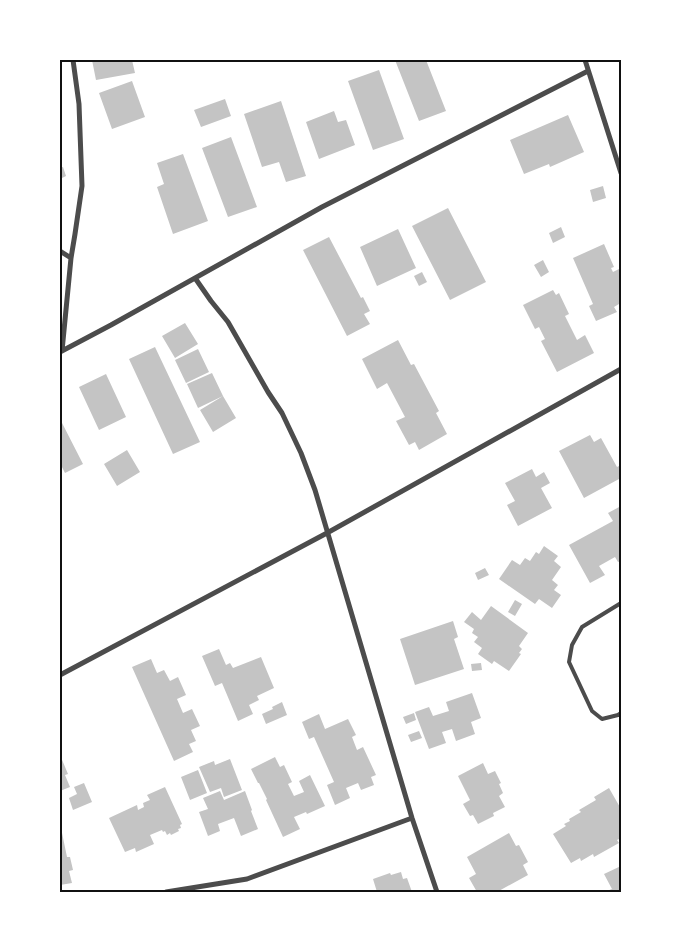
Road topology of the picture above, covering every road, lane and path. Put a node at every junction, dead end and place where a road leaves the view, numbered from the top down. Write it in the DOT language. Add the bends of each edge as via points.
graph roads {
  1 [pos="73,60"];
  2 [pos="585,60"];
  3 [pos="588,71"];
  4 [pos="621,173"];
  5 [pos="60,251"];
  6 [pos="71,258"];
  7 [pos="195,278"];
  8 [pos="61,351"];
  9 [pos="621,370"];
  10 [pos="327,533"];
  11 [pos="621,603"];
  12 [pos="60,675"];
  13 [pos="621,713"];
  14 [pos="412,818"];
  15 [pos="166,892"];
  16 [pos="437,892"];
  1 -- 6 [label="street" via="79,104 82,186"];
  2 -- 3 [label="street"];
  3 -- 4 [label="street"];
  3 -- 7 [label="street" via="322,207"];
  5 -- 6 [label="street"];
  6 -- 8 [label="street"];
  7 -- 8 [label="street"];
  7 -- 10 [label="street" via="228,322 282,413 301,453"];
  9 -- 10 [label="street"];
  10 -- 12 [label="street"];
  10 -- 14 [label="street"];
  11 -- 13 [label="lane" via="582,627 572,645 569,662 592,711 602,719"];
  14 -- 15 [label="street" via="247,880"];
  14 -- 16 [label="street"];
}
